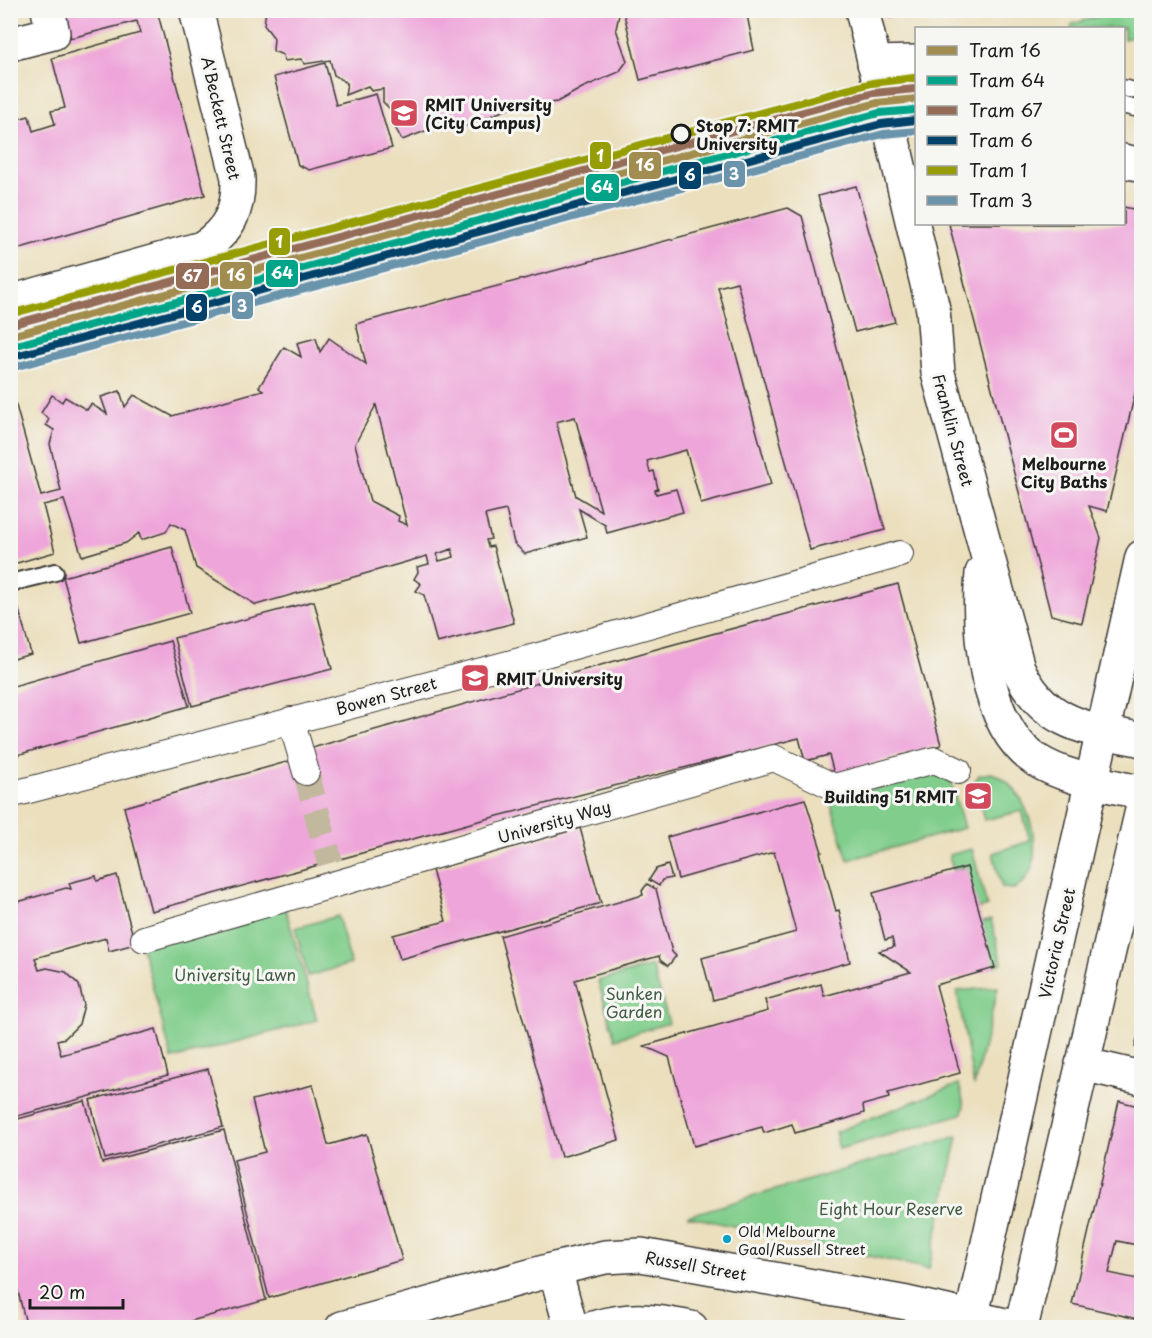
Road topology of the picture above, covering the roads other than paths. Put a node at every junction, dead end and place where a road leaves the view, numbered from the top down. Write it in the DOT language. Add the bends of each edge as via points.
graph roads {
  1 [pos="48,10"];
  2 [pos="196,10"];
  3 [pos="862,10"];
  4 [pos="10,44"];
  5 [pos="915,62"];
  6 [pos="874,63"];
  7 [pos="1125,97"];
  8 [pos="1142,101"];
  9 [pos="903,128"];
  10 [pos="1125,161"];
  11 [pos="1142,165"];
  12 [pos="915,200"];
  13 [pos="919,225"];
  14 [pos="10,302"];
  15 [pos="981,533"];
  16 [pos="900,554"];
  17 [pos="1142,557"];
  18 [pos="55,572"];
  19 [pos="10,583"];
  20 [pos="291,720"];
  21 [pos="1103,732"];
  22 [pos="1142,740"];
  23 [pos="958,771"];
  24 [pos="306,772"];
  25 [pos="1092,780"];
  26 [pos="1142,793"];
  27 [pos="10,795"];
  28 [pos="1142,810"];
  29 [pos="144,939"];
  30 [pos="1082,1064"];
  31 [pos="1142,1078"];
  32 [pos="555,1269"];
  33 [pos="970,1322"];
  34 [pos="342,1328"];
  35 [pos="571,1328"];
  36 [pos="593,1328"];
  37 [pos="692,1328"];
  38 [pos="1020,1328"];
  1 -- 4 [label="main road" via="53,33"];
  2 -- 14 [label="main road, A'Beckett Street" via="238,187 234,212 219,238 202,248"];
  3 -- 6 [label="main road, Franklin Street"];
  5 -- 6 [label="main road"];
  6 -- 9 [label="main road, Franklin Street"];
  7 -- 8 [label="main road"];
  9 -- 12 [label="main road, Franklin Street"];
  10 -- 11 [label="main road"];
  13 -- 15 [label="main road, Franklin Street" via="933,309 938,373"];
  15 -- 21 [label="main road, Franklin Street" via="1025,684 1059,718"];
  15 -- 25 [label="main road, Franklin Street" via="982,647 1002,716 1015,738 1036,760"];
  16 -- 20 [label="street, Bowen Street" via="535,657"];
  17 -- 21 [label="main road, Victoria Street"];
  18 -- 19 [label="lane"];
  20 -- 24 [label="street"];
  20 -- 27 [label="street, Bowen Street"];
  21 -- 22 [label="main road, Franklin Street"];
  21 -- 25 [label="main road, Victoria Street"];
  23 -- 29 [label="street, University Way" via="935,760 834,787 774,758 333,873"];
  25 -- 26 [label="main road, Franklin Street"];
  25 -- 33 [label="main road, Victoria Street"];
  28 -- 30 [label="main road"];
  30 -- 31 [label="main road"];
  30 -- 38 [label="main road"];
  32 -- 33 [label="main road, Russell Street" via="605,1257 640,1255"];
  32 -- 34 [label="main road, Russell Street"];
  32 -- 35 [label="main road"];
  33 -- 38 [label="main road, Russell Street"];
  36 -- 37 [label="main road" via="622,1319 649,1319"];
}
